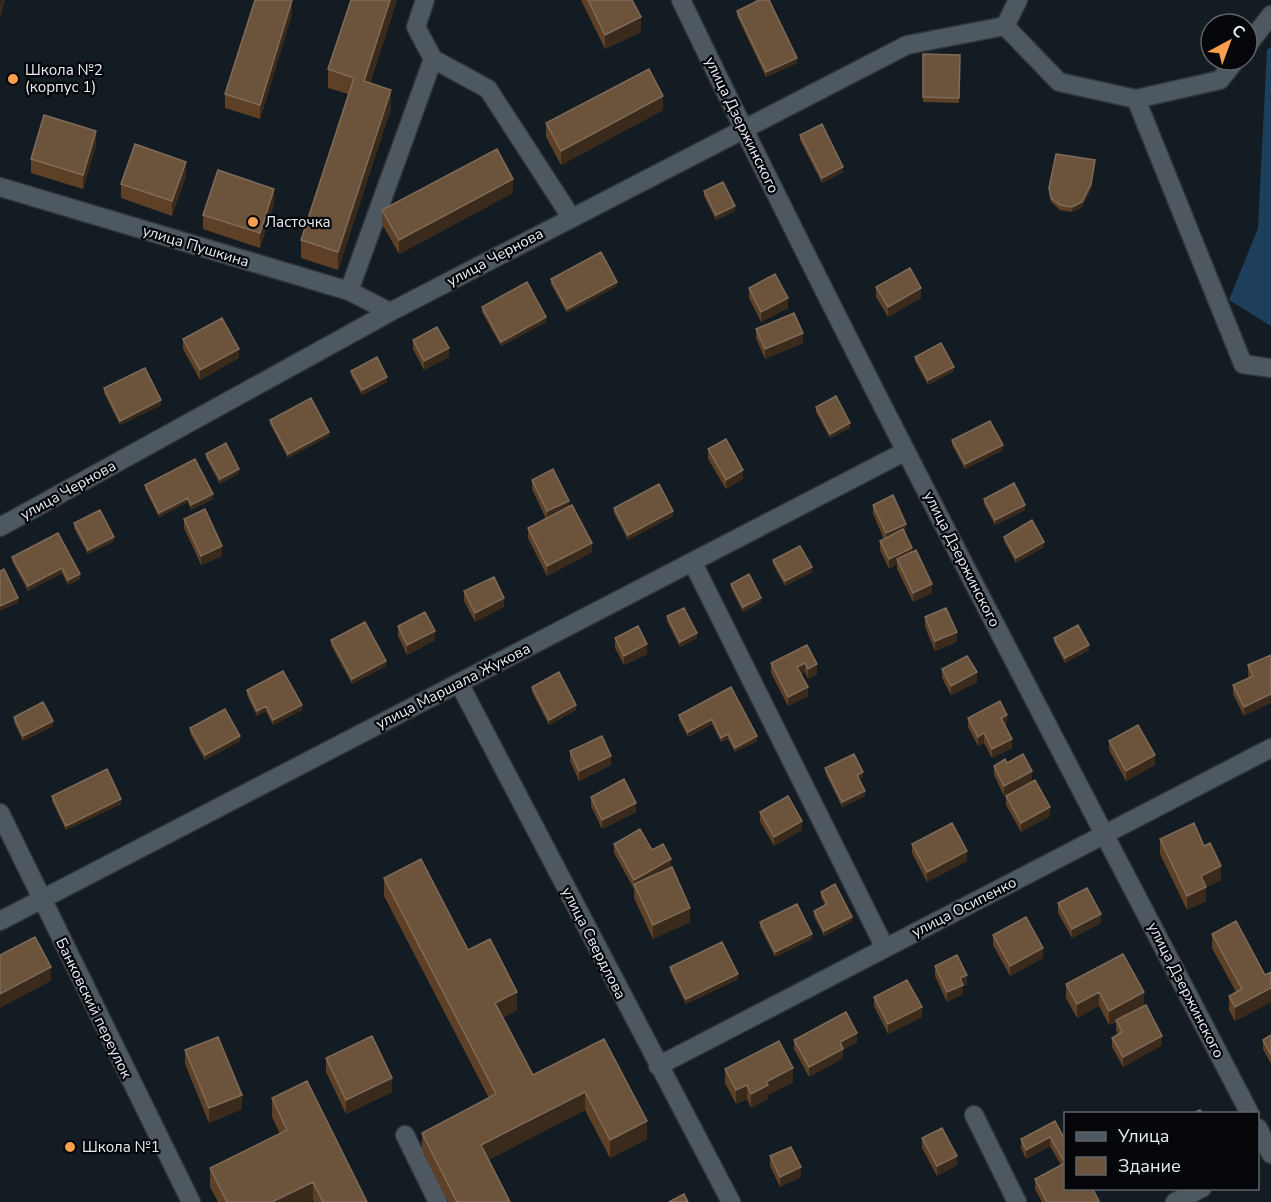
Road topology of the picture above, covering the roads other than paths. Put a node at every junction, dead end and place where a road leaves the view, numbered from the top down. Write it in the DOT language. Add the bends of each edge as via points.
graph roads {
  1 [pos="425,0"];
  2 [pos="681,0"];
  3 [pos="1018,0"];
  4 [pos="1271,15"];
  5 [pos="1005,26"];
  6 [pos="1259,30"];
  7 [pos="433,59"];
  8 [pos="1226,72"];
  9 [pos="1136,99"];
  10 [pos="743,128"];
  11 [pos="0,187"];
  12 [pos="571,217"];
  13 [pos="349,291"];
  14 [pos="390,312"];
  15 [pos="1271,368"];
  16 [pos="906,451"];
  17 [pos="0,527"];
  18 [pos="693,563"];
  19 [pos="459,683"];
  20 [pos="1271,748"];
  21 [pos="0,813"];
  22 [pos="1105,834"];
  23 [pos="41,900"];
  24 [pos="0,921"];
  25 [pos="885,948"];
  26 [pos="658,1066"];
  27 [pos="1249,1112"];
  28 [pos="974,1115"];
  29 [pos="1259,1132"];
  30 [pos="405,1135"];
  31 [pos="1271,1154"];
  32 [pos="1198,1190"];
  33 [pos="191,1202"];
  34 [pos="438,1202"];
  35 [pos="731,1202"];
  36 [pos="1017,1202"];
  37 [pos="1175,1202"];
  1 -- 7 [label="street" via="416,27"];
  2 -- 10 [label="street, улица Дзержинского"];
  3 -- 5 [label="street"];
  4 -- 6 [label="street"];
  5 -- 9 [label="street" via="1059,82"];
  5 -- 10 [label="street, улица Чернова" via="907,45"];
  7 -- 12 [label="street" via="488,89"];
  7 -- 13 [label="street"];
  8 -- 9 [label="street" via="1220,80"];
  9 -- 15 [label="street" via="1243,364"];
  10 -- 12 [label="street, улица Чернова"];
  10 -- 16 [label="street, улица Дзержинского"];
  11 -- 13 [label="street, улица Пушкина"];
  12 -- 14 [label="street, улица Чернова"];
  13 -- 14 [label="street, улица Пушкина"];
  14 -- 17 [label="street, улица Чернова"];
  16 -- 18 [label="street, улица Маршала Жукова"];
  16 -- 22 [label="street, улица Дзержинского"];
  18 -- 19 [label="street, улица Маршала Жукова"];
  18 -- 25 [label="street"];
  19 -- 23 [label="street, улица Маршала Жукова"];
  19 -- 26 [label="street, улица Свердлова"];
  20 -- 22 [label="street, улица Осипенко"];
  21 -- 23 [label="street, Банковский переулок"];
  22 -- 25 [label="street, улица Осипенко"];
  22 -- 27 [label="street, улица Дзержинского"];
  23 -- 24 [label="street, улица Маршала Жукова"];
  23 -- 33 [label="street, Банковский переулок"];
  25 -- 26 [label="street, улица Осипенко"];
  26 -- 35 [label="street, улица Свердлова"];
  28 -- 36 [label="street"];
  29 -- 31 [label="street"];
  30 -- 34 [label="street"];
  32 -- 37 [label="street"];
}
